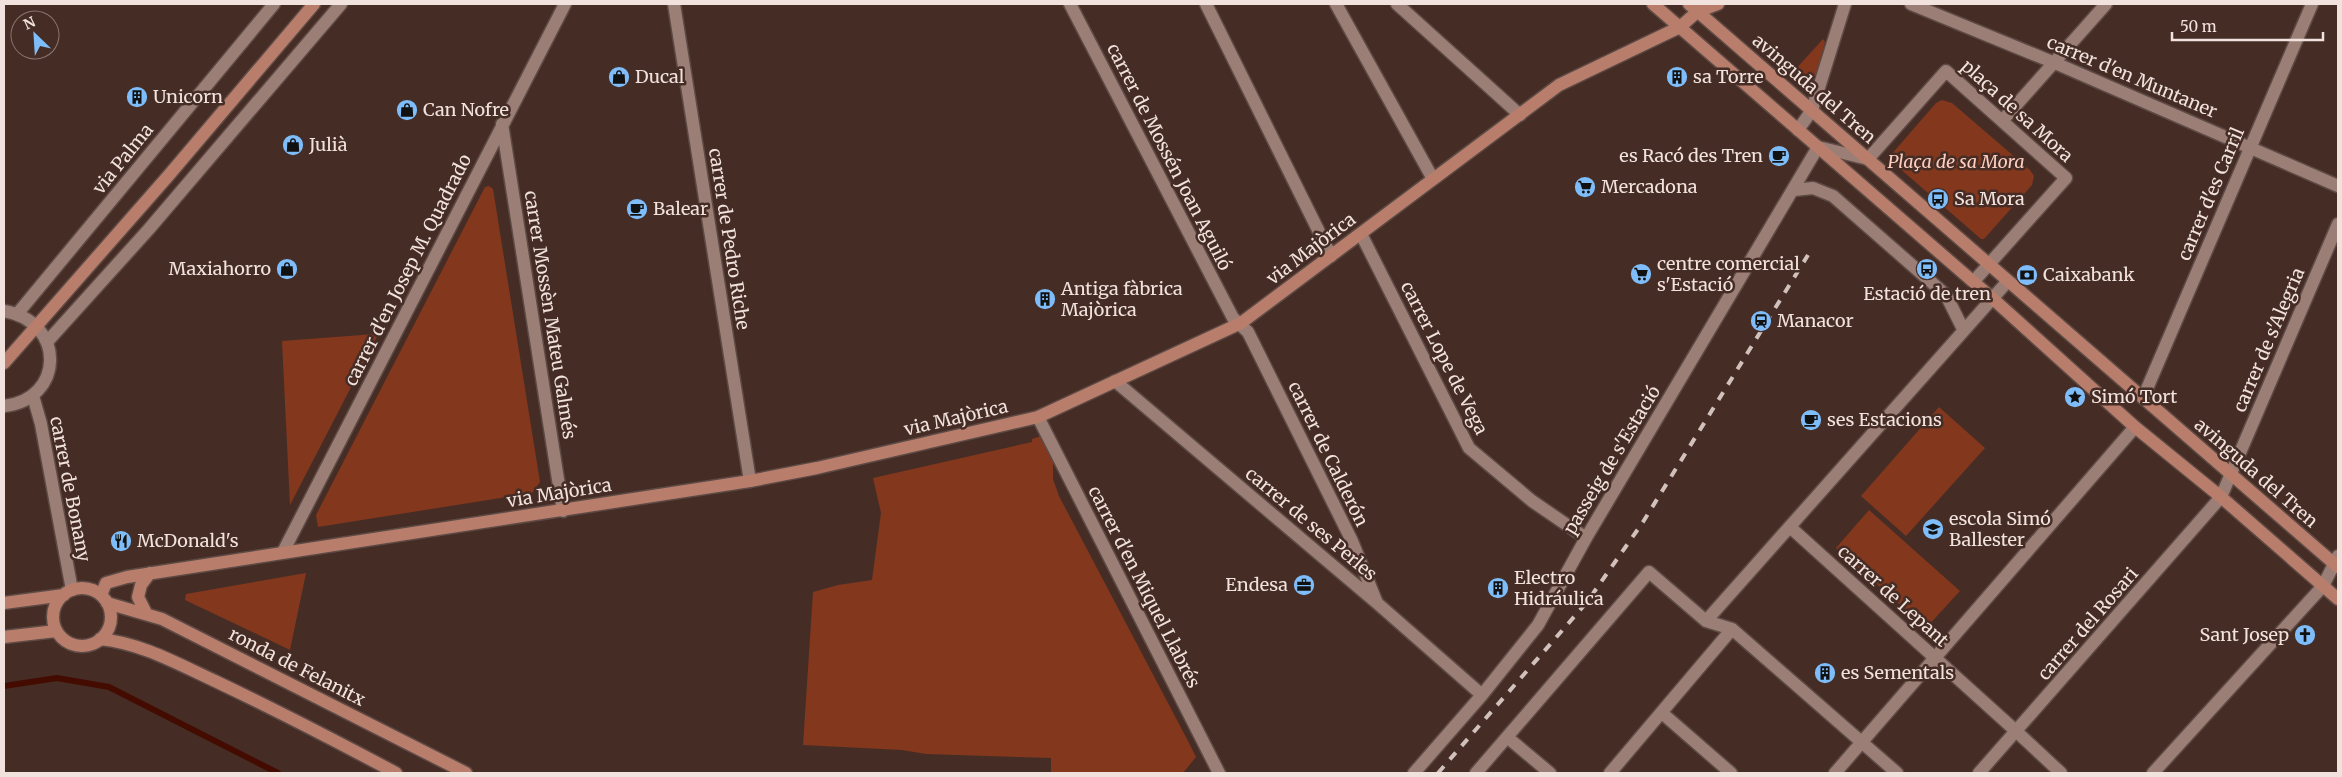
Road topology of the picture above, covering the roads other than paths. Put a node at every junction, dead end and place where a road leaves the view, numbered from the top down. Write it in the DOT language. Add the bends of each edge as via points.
graph roads {
  1 [pos="274,4"];
  2 [pos="314,4"];
  3 [pos="341,4"];
  4 [pos="565,4"];
  5 [pos="674,4"];
  6 [pos="1070,4"];
  7 [pos="1206,4"];
  8 [pos="1336,4"];
  9 [pos="1397,4"];
  10 [pos="1653,4"];
  11 [pos="1718,4"];
  12 [pos="1845,4"];
  13 [pos="1911,4"];
  14 [pos="2106,4"];
  15 [pos="2312,4"];
  16 [pos="1693,8"];
  17 [pos="1680,27"];
  18 [pos="2055,63"];
  19 [pos="1812,110"];
  20 [pos="1520,115"];
  21 [pos="2002,121"];
  22 [pos="502,124"];
  23 [pos="1798,130"];
  24 [pos="1818,147"];
  25 [pos="2250,147"];
  26 [pos="1868,159"];
  27 [pos="1433,179"];
  28 [pos="2338,186"];
  29 [pos="1794,190"];
  30 [pos="2338,224"];
  31 [pos="1360,234"];
  32 [pos="1331,256"];
  33 [pos="1988,265"];
  34 [pos="1974,281"];
  35 [pos="2007,282"];
  36 [pos="1992,298"];
  37 [pos="4,311"];
  38 [pos="18,314"];
  39 [pos="1241,323"];
  40 [pos="37,326"];
  41 [pos="1964,329"];
  42 [pos="47,342"];
  43 [pos="4,363"];
  44 [pos="1115,381"];
  45 [pos="33,396"];
  46 [pos="2143,398"];
  47 [pos="4,406"];
  48 [pos="1038,417"];
  49 [pos="2135,427"];
  50 [pos="2231,474"];
  51 [pos="750,481"];
  52 [pos="2221,497"];
  53 [pos="563,511"];
  54 [pos="1790,527"];
  55 [pos="1586,538"];
  56 [pos="283,552"];
  57 [pos="2337,562"];
  58 [pos="150,573"];
  59 [pos="2322,586"];
  60 [pos="68,592"];
  61 [pos="104,599"];
  62 [pos="2338,599"];
  63 [pos="4,603"];
  64 [pos="1377,603"];
  65 [pos="146,613"];
  66 [pos="1706,621"];
  67 [pos="1732,630"];
  68 [pos="56,631"];
  69 [pos="4,637"];
  70 [pos="100,639"];
  71 [pos="1935,658"];
  72 [pos="1482,695"];
  73 [pos="1662,713"];
  74 [pos="2017,732"];
  75 [pos="1507,737"];
  76 [pos="1862,743"];
  77 [pos="396,773"];
  78 [pos="466,773"];
  79 [pos="1219,773"];
  80 [pos="1414,773"];
  81 [pos="1476,773"];
  82 [pos="1550,773"];
  83 [pos="1610,773"];
  84 [pos="1731,773"];
  85 [pos="1835,773"];
  86 [pos="1897,773"];
  87 [pos="1979,773"];
  88 [pos="2061,773"];
  89 [pos="2153,773"];
  1 -- 38 [label="street, via Palma"];
  2 -- 40 [label="main road"];
  3 -- 42 [label="street" via="149,229"];
  4 -- 22 [label="street, carrer d'en Josep M. Quadrado"];
  5 -- 51 [label="street, carrer de Pedro Riche"];
  6 -- 39 [label="street, carrer de Mossén Joan Aguiló" via="1233,318"];
  7 -- 32 [label="street"];
  8 -- 27 [label="street"];
  9 -- 20 [label="street"];
  10 -- 17 [label="main road"];
  11 -- 16 [label="main road, via Majòrica"];
  12 -- 19 [label="street"];
  13 -- 18 [label="street, carrer d'en Muntaner"];
  14 -- 18 [label="street"];
  15 -- 25 [label="street, carrer d'es Carril"];
  16 -- 17 [label="main road, via Majòrica"];
  16 -- 19 [label="main road, avinguda del Tren"];
  17 -- 20 [label="main road, via Majòrica" via="1559,85"];
  17 -- 23 [label="main road"];
  18 -- 21 [label="street"];
  18 -- 25 [label="street, carrer d'en Muntaner"];
  19 -- 23 [label="street"];
  19 -- 26 [label="main road, avinguda del Tren"];
  20 -- 27 [label="main road, via Majòrica"];
  21 -- 26 [label="street, plaça de sa Mora" via="1946,71"];
  21 -- 33 [label="street, plaça de sa Mora" via="2066,178"];
  22 -- 53 [label="street, carrer Mossèn Mateu Galmés"];
  22 -- 56 [label="street, carrer d'en Josep M. Quadrado"];
  23 -- 24 [label="main road"];
  24 -- 26 [label="street"];
  24 -- 29 [label="street, passeig de s'Estació"];
  24 -- 34 [label="main road"];
  25 -- 28 [label="street, carrer d'en Muntaner"];
  25 -- 46 [label="street, carrer d'es Carril"];
  26 -- 33 [label="main road, avinguda del Tren"];
  27 -- 31 [label="main road, via Majòrica"];
  29 -- 41 [label="street" via="1812,188 1833,196 1946,295"];
  29 -- 55 [label="street, passeig de s'Estació"];
  30 -- 50 [label="street, carrer de s'Alegria"];
  31 -- 32 [label="main road, via Majòrica"];
  31 -- 55 [label="street, carrer Lope de Vega" via="1469,448 1532,501"];
  32 -- 39 [label="main road, via Majòrica"];
  33 -- 34 [label="street"];
  33 -- 35 [label="main road, avinguda del Tren"];
  34 -- 36 [label="main road"];
  35 -- 36 [label="street"];
  35 -- 46 [label="main road, avinguda del Tren"];
  36 -- 41 [label="street"];
  36 -- 49 [label="main road"];
  37 -- 38 [label="street"];
  38 -- 40 [label="street"];
  39 -- 44 [label="main road, via Majòrica"];
  39 -- 64 [label="street, carrer de Calderón" via="1347,532"];
  40 -- 42 [label="street"];
  40 -- 43 [label="main road"];
  41 -- 54 [label="street"];
  42 -- 45 [label="street" via="50,356 48,371"];
  44 -- 48 [label="main road, via Majòrica"];
  44 -- 64 [label="street, carrer de ses Perles"];
  45 -- 47 [label="street"];
  45 -- 60 [label="street, carrer de Bonany" via="41,424"];
  46 -- 50 [label="main road, avinguda del Tren"];
  48 -- 51 [label="main road, via Majòrica"];
  48 -- 79 [label="street, carrer d'en Miquel Llabrés"];
  49 -- 52 [label="main road"];
  49 -- 71 [label="street"];
  50 -- 52 [label="street, carrer de s'Alegria"];
  50 -- 57 [label="main road, avinguda del Tren"];
  51 -- 53 [label="main road, via Majòrica"];
  52 -- 59 [label="main road"];
  52 -- 74 [label="street, carrer del Rosari"];
  53 -- 56 [label="main road, via Majòrica"];
  54 -- 66 [label="street"];
  54 -- 71 [label="street, carrer de Lepant"];
  55 -- 72 [label="street, passeig de s'Estació" via="1538,626"];
  56 -- 58 [label="main road, via Majòrica"];
  57 -- 59 [label="street"];
  58 -- 61 [label="main road, via Majòrica" via="106,583"];
  58 -- 65 [label="main road" via="138,597"];
  59 -- 62 [label="main road"];
  59 -- 89 [label="street"];
  60 -- 61 [label="main road, ronda de Felanitx" via="92,590"];
  60 -- 63 [label="main road"];
  60 -- 68 [label="main road" via="53,611"];
  61 -- 65 [label="main road, ronda de Felanitx"];
  61 -- 70 [label="main road" via="110,612 110,622"];
  64 -- 72 [label="street, carrer de ses Perles"];
  65 -- 78 [label="main road, ronda de Felanitx" via="227,650"];
  66 -- 67 [label="street"];
  66 -- 75 [label="street" via="1649,572"];
  67 -- 73 [label="street"];
  67 -- 76 [label="street"];
  68 -- 69 [label="main road"];
  68 -- 70 [label="main road" via="76,645 85,646"];
  70 -- 77 [label="main road" via="116,640 154,653 270,707"];
  71 -- 74 [label="street, carrer de Lepant"];
  71 -- 76 [label="street"];
  72 -- 80 [label="street, passeig de s'Estació"];
  73 -- 83 [label="street"];
  73 -- 84 [label="street"];
  74 -- 87 [label="street, carrer del Rosari"];
  74 -- 88 [label="street, carrer de Lepant"];
  75 -- 81 [label="street"];
  75 -- 82 [label="street"];
  76 -- 85 [label="street"];
  76 -- 86 [label="street"];
}
